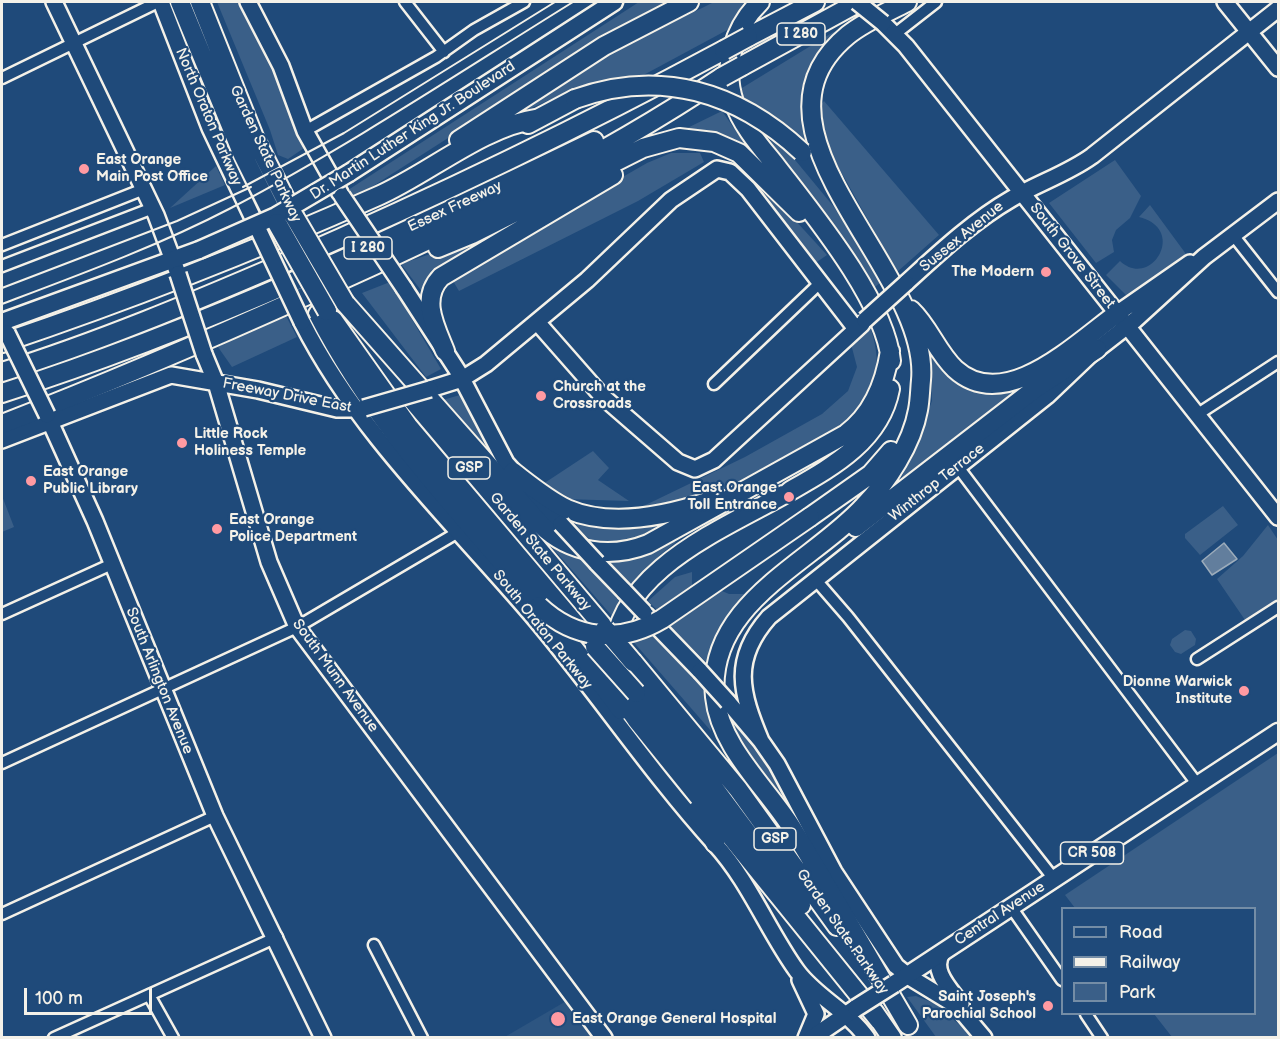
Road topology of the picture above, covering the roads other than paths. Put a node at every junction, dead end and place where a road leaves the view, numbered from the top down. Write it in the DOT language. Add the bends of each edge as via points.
graph roads {
  1 [pos="54,2"];
  2 [pos="160,2"];
  3 [pos="180,2"];
  4 [pos="200,2"];
  5 [pos="248,2"];
  6 [pos="405,2"];
  7 [pos="524,2"];
  8 [pos="614,2"];
  9 [pos="689,2"];
  10 [pos="760,2"];
  11 [pos="814,2"];
  12 [pos="858,2"];
  13 [pos="907,2"];
  14 [pos="936,2"];
  15 [pos="1226,2"];
  16 [pos="1278,9"];
  17 [pos="1250,32"];
  18 [pos="895,34"];
  19 [pos="74,43"];
  20 [pos="444,52"];
  21 [pos="1278,68"];
  22 [pos="722,76"];
  23 [pos="2,78"];
  24 [pos="536,119"];
  25 [pos="305,131"];
  26 [pos="765,176"];
  27 [pos="144,189"];
  28 [pos="1023,193"];
  29 [pos="1278,201"];
  30 [pos="153,208"];
  31 [pos="848,210"];
  32 [pos="337,214"];
  33 [pos="259,231"];
  34 [pos="1233,234"];
  35 [pos="2,244"];
  36 [pos="329,244"];
  37 [pos="2,266"];
  38 [pos="175,267"];
  39 [pos="853,275"];
  40 [pos="350,276"];
  41 [pos="820,283"];
  42 [pos="1278,292"];
  43 [pos="904,302"];
  44 [pos="345,303"];
  45 [pos="316,316"];
  46 [pos="1123,320"];
  47 [pos="537,321"];
  48 [pos="861,325"];
  49 [pos="3,328"];
  50 [pos="222,334"];
  51 [pos="1097,349"];
  52 [pos="445,351"];
  53 [pos="890,351"];
  54 [pos="204,356"];
  55 [pos="1278,362"];
  56 [pos="2,372"];
  57 [pos="158,378"];
  58 [pos="462,379"];
  59 [pos="216,383"];
  60 [pos="714,384"];
  61 [pos="2,393"];
  62 [pos="919,396"];
  63 [pos="359,409"];
  64 [pos="2,411"];
  65 [pos="1198,414"];
  66 [pos="48,418"];
  67 [pos="2,424"];
  68 [pos="2,440"];
  69 [pos="958,467"];
  70 [pos="783,469"];
  71 [pos="513,472"];
  72 [pos="1278,517"];
  73 [pos="460,531"];
  74 [pos="818,548"];
  75 [pos="112,564"];
  76 [pos="815,579"];
  77 [pos="539,606"];
  78 [pos="1278,607"];
  79 [pos="2,614"];
  80 [pos="297,627"];
  81 [pos="1197,659"];
  82 [pos="162,688"];
  83 [pos="1278,732"];
  84 [pos="762,741"];
  85 [pos="2,763"];
  86 [pos="1198,784"];
  87 [pos="215,816"];
  88 [pos="715,843"];
  89 [pos="1053,879"];
  90 [pos="1011,907"];
  91 [pos="2,914"];
  92 [pos="277,937"];
  93 [pos="374,945"];
  94 [pos="943,952"];
  95 [pos="799,974"];
  96 [pos="1061,979"];
  97 [pos="900,980"];
  98 [pos="149,995"];
  99 [pos="851,1012"];
  100 [pos="1087,1015"];
  101 [pos="971,1019"];
  102 [pos="880,1021"];
  103 [pos="912,1031"];
  104 [pos="54,1038"];
  105 [pos="173,1038"];
  106 [pos="323,1038"];
  107 [pos="422,1038"];
  108 [pos="603,1038"];
  109 [pos="806,1038"];
  110 [pos="812,1038"];
  111 [pos="867,1038"];
  112 [pos="892,1038"];
  113 [pos="984,1038"];
  114 [pos="1102,1038"];
  1 -- 19 [label="main road, South Munn Avenue"];
  2 -- 19 [label="street"];
  2 -- 33 [label="main road, North Oraton Parkway" via="210,128"];
  3 -- 45 [label="highway, Garden State Parkway, bridge"];
  4 -- 44 [label="highway, Garden State Parkway / GSP, bridge" via="254,137"];
  5 -- 25 [label="main road" via="281,66"];
  6 -- 20 [label="street"];
  7 -- 20 [label="street"];
  8 -- 38 [label="main road, Dr. Martin Luther King Jr. Boulevard, bridge" via="349,173 276,216 199,250"];
  9 -- 32 [label="highway" via="604,46"];
  10 -- 39 [label="highway" via="743,22 733,47 730,82 734,103 748,129 823,227"];
  11 -- 36 [label="highway, Essex Freeway / I 280, bridge" via="542,144"];
  12 -- 18 [label="main road, South Grove Street, bridge"];
  12 -- 22 [label="highway, Essex Freeway / I 280, bridge"];
  13 -- 31 [label="highway" via="848,35 825,61 815,86 811,111 815,140"];
  14 -- 18 [label="street"];
  15 -- 17 [label="main road"];
  16 -- 17 [label="main road, Sussex Avenue"];
  17 -- 21 [label="main road"];
  17 -- 28 [label="main road, Sussex Avenue" via="1086,160"];
  18 -- 28 [label="main road, South Grove Street"];
  19 -- 23 [label="street"];
  19 -- 27 [label="main road, South Munn Avenue"];
  20 -- 25 [label="street"];
  22 -- 40 [label="highway" via="641,129 440,236"];
  22 -- 61 [label="highway, Essex Freeway / I 280" via="512,181 338,261 167,333"];
  24 -- 31 [label="highway, bridge" via="575,99 603,91 633,86 694,90 723,99 776,128 802,152"];
  24 -- 32 [label="highway" via="507,127 399,186"];
  24 -- 36 [label="highway" via="361,216"];
  25 -- 52 [label="main road, bridge" via="342,196"];
  26 -- 39 [label="highway"];
  26 -- 40 [label="highway" via="744,157 720,144 694,138 665,140 643,147 462,239"];
  26 -- 52 [label="highway" via="732,156 701,147 666,150 632,165 441,277 432,288 429,302"];
  27 -- 30 [label="main road, South Munn Avenue"];
  27 -- 35 [label="street"];
  28 -- 46 [label="main road, South Grove Street"];
  28 -- 48 [label="main road, Sussex Avenue, bridge" via="999,206 943,249"];
  29 -- 34 [label="main road, Winthrop Terrace"];
  30 -- 37 [label="street"];
  30 -- 38 [label="main road, South Munn Avenue"];
  31 -- 43 [label="highway"];
  32 -- 49 [label="highway" via="164,286"];
  33 -- 45 [label="main road, South Oraton Parkway, bridge"];
  34 -- 42 [label="street"];
  34 -- 46 [label="main road, Winthrop Terrace" via="1204,257 1172,274"];
  36 -- 56 [label="highway, Essex Freeway / I 280" via="150,319"];
  38 -- 49 [label="main road, Dr. Martin Luther King Jr. Boulevard"];
  38 -- 54 [label="main road, South Munn Avenue, bridge"];
  39 -- 53 [label="highway" via="880,319"];
  40 -- 50 [label="highway"];
  41 -- 47 [label="main road, Freeway Drive East" via="748,189 735,175 720,169 672,200"];
  41 -- 48 [label="main road"];
  41 -- 60 [label="street"];
  43 -- 46 [label="highway" via="955,369 970,379 994,385 1032,374"];
  43 -- 62 [label="highway" via="921,360"];
  44 -- 70 [label="highway" via="536,521 556,537 580,548 607,553 642,546"];
  44 -- 103 [label="highway, Garden State Parkway / GSP, bridge" via="417,406 742,795"];
  45 -- 63 [label="main road, South Oraton Parkway" via="325,366"];
  45 -- 77 [label="highway" via="385,426"];
  45 -- 102 [label="highway, Garden State Parkway / GSP, bridge" via="636,693 750,835"];
  46 -- 51 [label="main road, Winthrop Terrace"];
  46 -- 65 [label="main road, South Grove Street"];
  47 -- 48 [label="main road, Sussex Avenue" via="602,396 678,462 694,469 714,460"];
  47 -- 58 [label="main road, Freeway Drive East"];
  49 -- 66 [label="main road, South Arlington Avenue, bridge"];
  50 -- 64 [label="highway"];
  50 -- 67 [label="highway"];
  51 -- 69 [label="main road, Winthrop Terrace" via="1047,396"];
  51 -- 74 [label="highway" via="1035,388 837,542"];
  52 -- 58 [label="main road"];
  53 -- 70 [label="highway" via="878,395 857,425"];
  53 -- 102 [label="highway" via="889,395 871,431 845,456 687,550 645,584 617,632 614,655 616,679 636,719"];
  54 -- 57 [label="main road"];
  54 -- 59 [label="main road, South Munn Avenue"];
  55 -- 65 [label="street"];
  57 -- 59 [label="main road, Freeway Drive East" via="181,375"];
  57 -- 66 [label="main road, Freeway Drive East"];
  58 -- 63 [label="main road, Freeway Drive East, bridge"];
  58 -- 71 [label="main road"];
  59 -- 63 [label="main road, Freeway Drive East"];
  59 -- 80 [label="main road, South Munn Avenue" via="269,562"];
  62 -- 74 [label="highway" via="912,429 884,481 860,511"];
  62 -- 77 [label="highway, bridge" via="884,461 865,479 662,619 637,631 608,636 584,633 560,623"];
  63 -- 73 [label="main road, South Oraton Parkway"];
  65 -- 72 [label="main road, South Grove Street"];
  66 -- 68 [label="main road, Freeway Drive East"];
  66 -- 75 [label="main road, South Arlington Avenue"];
  69 -- 76 [label="main road, Winthrop Terrace"];
  69 -- 86 [label="street"];
  70 -- 71 [label="highway" via="691,507 623,518 565,508"];
  71 -- 84 [label="main road, bridge"];
  73 -- 80 [label="street"];
  73 -- 88 [label="main road, South Oraton Parkway" via="564,654 674,798"];
  74 -- 103 [label="highway" via="758,596 734,623 718,660 715,700 727,735 790,826"];
  75 -- 79 [label="street"];
  75 -- 82 [label="main road, South Arlington Avenue"];
  76 -- 84 [label="main road, Winthrop Terrace" via="769,617 747,652 743,690"];
  76 -- 89 [label="street"];
  77 -- 88 [label="highway, bridge" via="711,830"];
  78 -- 81 [label="street"];
  80 -- 82 [label="street"];
  80 -- 108 [label="main road, South Munn Avenue"];
  82 -- 85 [label="street"];
  82 -- 87 [label="main road, South Arlington Avenue"];
  83 -- 86 [label="main road, Central Avenue / CR 508"];
  84 -- 97 [label="main road" via="834,872 893,962"];
  86 -- 89 [label="main road, Central Avenue / CR 508"];
  87 -- 91 [label="street"];
  87 -- 92 [label="main road, South Arlington Avenue"];
  88 -- 95 [label="main road, South Oraton Parkway"];
  89 -- 90 [label="main road, Central Avenue / CR 508"];
  90 -- 94 [label="main road, Central Avenue / CR 508"];
  90 -- 96 [label="street"];
  92 -- 98 [label="street"];
  92 -- 106 [label="main road, South Arlington Avenue"];
  93 -- 107 [label="street"];
  94 -- 97 [label="main road, Central Avenue / CR 508"];
  94 -- 101 [label="main road" via="938,969"];
  95 -- 99 [label="main road, South Oraton Parkway"];
  95 -- 109 [label="main road" via="801,987 815,1010 814,1023"];
  97 -- 99 [label="main road, Central Avenue / CR 508, bridge"];
  97 -- 101 [label="main road" via="951,1001"];
  98 -- 104 [label="street"];
  98 -- 105 [label="street"];
  99 -- 110 [label="main road, Central Avenue / CR 508"];
  99 -- 111 [label="main road, South Oraton Parkway"];
  100 -- 114 [label="street"];
  101 -- 113 [label="main road"];
  102 -- 112 [label="highway, Garden State Parkway / GSP"];
}
